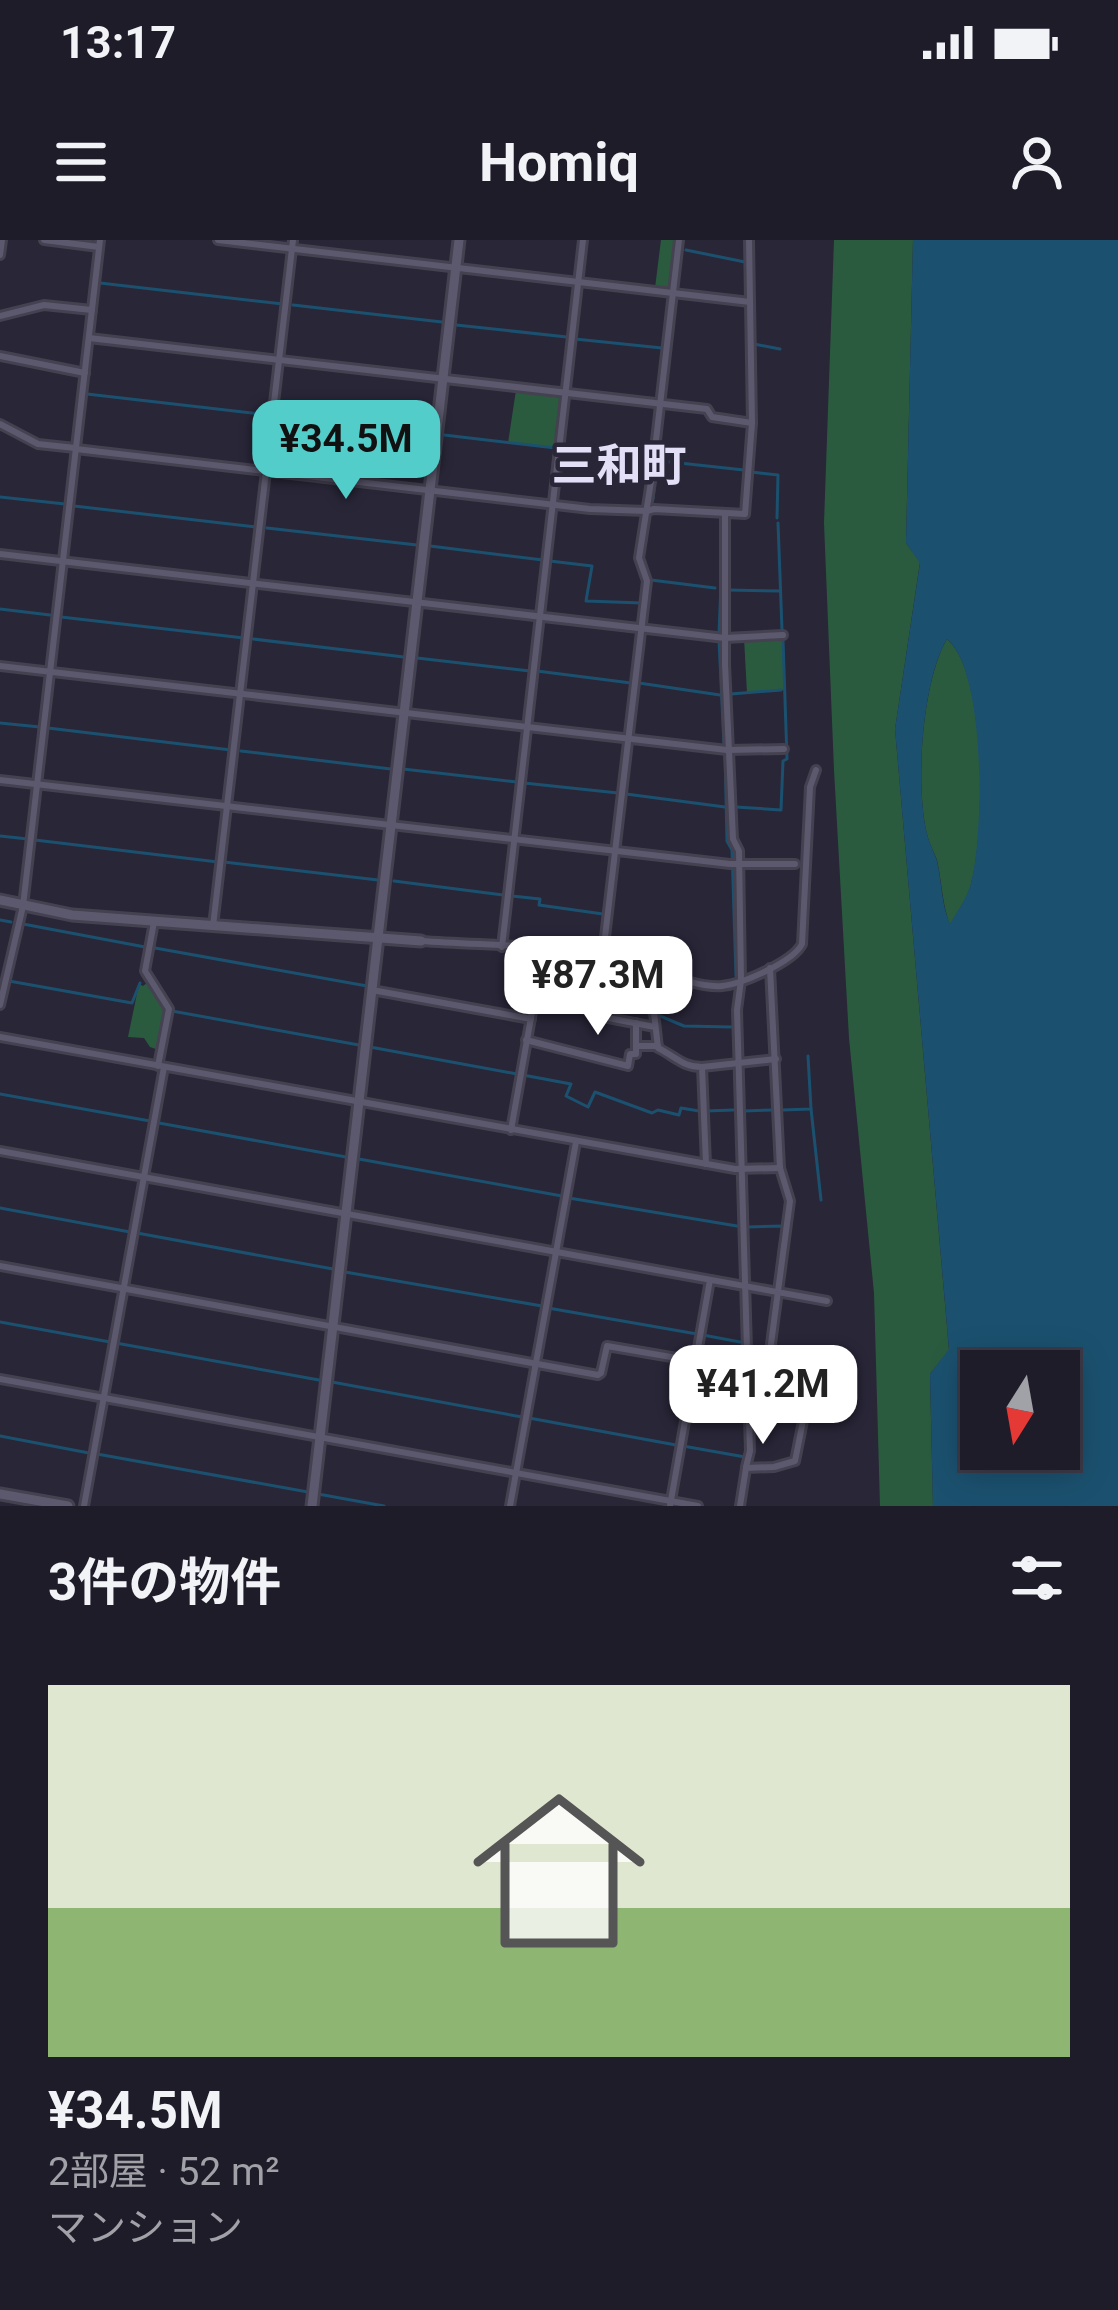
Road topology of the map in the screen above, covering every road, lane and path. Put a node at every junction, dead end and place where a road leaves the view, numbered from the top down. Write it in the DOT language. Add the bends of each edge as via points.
graph roads {
  1 [pos="2,240"];
  2 [pos="44,240"];
  3 [pos="218,240"];
  4 [pos="459,240"];
  5 [pos="584,240"];
  6 [pos="679,240"];
  7 [pos="749,240"];
  8 [pos="100,243"];
  9 [pos="294,247"];
  10 [pos="0,254"];
  11 [pos="455,268"];
  12 [pos="578,283"];
  13 [pos="676,294"];
  14 [pos="750,302"];
  15 [pos="92,310"];
  16 [pos="0,316"];
  17 [pos="89,338"];
  18 [pos="0,356"];
  19 [pos="282,360"];
  20 [pos="85,373"];
  21 [pos="443,379"];
  22 [pos="566,393"];
  23 [pos="660,404"];
  24 [pos="752,423"];
  25 [pos="0,424"];
  26 [pos="76,449"];
  27 [pos="266,472"];
  28 [pos="430,491"];
  29 [pos="553,505"];
  30 [pos="647,511"];
  31 [pos="725,513"];
  32 [pos="0,554"];
  33 [pos="63,561"];
  34 [pos="254,583"];
  35 [pos="417,602"];
  36 [pos="540,616"];
  37 [pos="642,628"];
  38 [pos="783,635"];
  39 [pos="725,638"];
  40 [pos="0,666"];
  41 [pos="50,672"];
  42 [pos="243,695"];
  43 [pos="404,713"];
  44 [pos="526,727"];
  45 [pos="628,739"];
  46 [pos="784,748"];
  47 [pos="730,750"];
  48 [pos="816,770"];
  49 [pos="0,780"];
  50 [pos="37,784"];
  51 [pos="228,806"];
  52 [pos="391,824"];
  53 [pos="514,838"];
  54 [pos="615,851"];
  55 [pos="736,864"];
  56 [pos="795,864"];
  57 [pos="0,900"];
  58 [pos="23,906"];
  59 [pos="154,922"];
  60 [pos="213,926"];
  61 [pos="379,937"];
  62 [pos="422,941"];
  63 [pos="502,946"];
  64 [pos="543,950"];
  65 [pos="603,954"];
  66 [pos="649,968"];
  67 [pos="770,968"];
  68 [pos="145,971"];
  69 [pos="741,980"];
  70 [pos="143,983"];
  71 [pos="537,983"];
  72 [pos="372,990"];
  73 [pos="0,1005"];
  74 [pos="531,1018"];
  75 [pos="636,1023"];
  76 [pos="655,1027"];
  77 [pos="0,1037"];
  78 [pos="526,1040"];
  79 [pos="636,1046"];
  80 [pos="658,1046"];
  81 [pos="776,1059"];
  82 [pos="739,1064"];
  83 [pos="161,1066"];
  84 [pos="702,1067"];
  85 [pos="359,1102"];
  86 [pos="511,1130"];
  87 [pos="576,1142"];
  88 [pos="0,1151"];
  89 [pos="706,1164"];
  90 [pos="780,1168"];
  91 [pos="742,1170"];
  92 [pos="144,1177"];
  93 [pos="345,1213"];
  94 [pos="555,1252"];
  95 [pos="0,1265"];
  96 [pos="710,1280"];
  97 [pos="745,1286"];
  98 [pos="124,1288"];
  99 [pos="777,1292"];
  100 [pos="827,1301"];
  101 [pos="333,1326"];
  102 [pos="696,1361"];
  103 [pos="536,1362"];
  104 [pos="748,1371"];
  105 [pos="767,1374"];
  106 [pos="0,1379"];
  107 [pos="104,1398"];
  108 [pos="320,1438"];
  109 [pos="746,1468"];
  110 [pos="516,1474"];
  111 [pos="0,1494"];
  112 [pos="670,1504"];
  113 [pos="68,1506"];
  114 [pos="84,1506"];
  115 [pos="312,1506"];
  116 [pos="510,1506"];
  117 [pos="698,1506"];
  118 [pos="740,1506"];
  1 -- 10 [label="street"];
  2 -- 8 [label="street"];
  3 -- 9 [label="street"];
  4 -- 11 [label="street"];
  5 -- 12 [label="street"];
  6 -- 13 [label="street"];
  7 -- 14 [label="street"];
  8 -- 15 [label="street"];
  9 -- 11 [label="street"];
  9 -- 19 [label="street"];
  11 -- 12 [label="street"];
  11 -- 21 [label="street"];
  12 -- 13 [label="street"];
  12 -- 22 [label="street"];
  13 -- 14 [label="street"];
  13 -- 23 [label="street"];
  14 -- 24 [label="street"];
  15 -- 16 [label="street" via="44,304"];
  15 -- 17 [label="street"];
  17 -- 19 [label="street"];
  17 -- 20 [label="street"];
  18 -- 20 [label="street"];
  19 -- 21 [label="street"];
  19 -- 27 [label="street"];
  20 -- 26 [label="street"];
  21 -- 22 [label="street"];
  21 -- 28 [label="street"];
  22 -- 23 [label="street"];
  22 -- 29 [label="street"];
  23 -- 24 [label="street"];
  23 -- 30 [label="street"];
  24 -- 31 [label="street" via="745,514"];
  25 -- 26 [label="street" via="38,444"];
  26 -- 27 [label="street"];
  26 -- 33 [label="street"];
  27 -- 28 [label="street"];
  27 -- 34 [label="street"];
  28 -- 29 [label="street"];
  28 -- 35 [label="street"];
  29 -- 30 [label="street"];
  29 -- 36 [label="street"];
  30 -- 31 [label="street"];
  30 -- 37 [label="street"];
  31 -- 39 [label="street"];
  32 -- 33 [label="street"];
  33 -- 34 [label="street"];
  33 -- 41 [label="street"];
  34 -- 35 [label="street"];
  34 -- 42 [label="street"];
  35 -- 36 [label="street"];
  35 -- 43 [label="street"];
  36 -- 37 [label="street"];
  36 -- 44 [label="street"];
  37 -- 39 [label="street"];
  37 -- 45 [label="street"];
  38 -- 39 [label="street"];
  39 -- 47 [label="street"];
  40 -- 41 [label="street"];
  41 -- 42 [label="street"];
  41 -- 50 [label="street"];
  42 -- 43 [label="street"];
  42 -- 51 [label="street"];
  43 -- 44 [label="street"];
  43 -- 52 [label="street"];
  44 -- 45 [label="street"];
  44 -- 53 [label="street"];
  45 -- 47 [label="street"];
  45 -- 54 [label="street"];
  46 -- 47 [label="street"];
  47 -- 55 [label="street"];
  48 -- 67 [label="street" via="802,944"];
  49 -- 50 [label="street"];
  50 -- 51 [label="street"];
  50 -- 58 [label="street"];
  51 -- 52 [label="street"];
  51 -- 60 [label="street"];
  52 -- 53 [label="street"];
  52 -- 61 [label="street"];
  53 -- 54 [label="street"];
  53 -- 63 [label="street"];
  54 -- 55 [label="street"];
  54 -- 65 [label="street"];
  55 -- 56 [label="street"];
  55 -- 69 [label="street"];
  57 -- 58 [label="street"];
  58 -- 59 [label="street"];
  58 -- 73 [label="street"];
  59 -- 60 [label="street"];
  59 -- 68 [label="street"];
  60 -- 61 [label="street"];
  61 -- 62 [label="street"];
  61 -- 72 [label="street"];
  62 -- 63 [label="street"];
  63 -- 64 [label="street"];
  64 -- 65 [label="street"];
  64 -- 71 [label="street"];
  65 -- 66 [label="street"];
  66 -- 69 [label="street" via="708,986"];
  66 -- 76 [label="street"];
  67 -- 69 [label="street"];
  67 -- 81 [label="street"];
  68 -- 70 [label="street"];
  68 -- 83 [label="street" via="169,1009"];
  69 -- 82 [label="street"];
  71 -- 74 [label="street"];
  71 -- 75 [label="street" via="598,1016"];
  72 -- 74 [label="street"];
  72 -- 85 [label="street"];
  74 -- 78 [label="street"];
  75 -- 76 [label="street"];
  75 -- 79 [label="street"];
  76 -- 80 [label="street"];
  77 -- 83 [label="street"];
  78 -- 79 [label="street" via="628,1066"];
  78 -- 86 [label="street"];
  79 -- 80 [label="street"];
  80 -- 84 [label="street"];
  81 -- 82 [label="street"];
  81 -- 90 [label="street"];
  82 -- 84 [label="street"];
  82 -- 91 [label="street"];
  83 -- 85 [label="street"];
  83 -- 92 [label="street"];
  84 -- 89 [label="street"];
  85 -- 86 [label="street"];
  85 -- 93 [label="street"];
  86 -- 87 [label="street"];
  87 -- 89 [label="street"];
  87 -- 94 [label="street"];
  88 -- 92 [label="street"];
  89 -- 91 [label="street"];
  90 -- 91 [label="street"];
  90 -- 99 [label="street" via="790,1202"];
  91 -- 97 [label="street"];
  92 -- 93 [label="street"];
  92 -- 98 [label="street"];
  93 -- 94 [label="street"];
  93 -- 101 [label="street"];
  94 -- 96 [label="street"];
  94 -- 103 [label="street"];
  95 -- 98 [label="street"];
  96 -- 97 [label="street"];
  96 -- 102 [label="street"];
  97 -- 99 [label="street"];
  97 -- 104 [label="street"];
  98 -- 101 [label="street"];
  98 -- 107 [label="street"];
  99 -- 100 [label="street"];
  99 -- 105 [label="street"];
  101 -- 103 [label="street"];
  101 -- 108 [label="street"];
  102 -- 103 [label="street" via="607,1346 598,1375"];
  102 -- 104 [label="street"];
  102 -- 112 [label="street"];
  103 -- 110 [label="street"];
  104 -- 105 [label="street"];
  104 -- 109 [label="street"];
  105 -- 109 [label="street" via="811,1381 795,1461"];
  106 -- 107 [label="street"];
  107 -- 108 [label="street"];
  107 -- 114 [label="street"];
  108 -- 110 [label="street"];
  108 -- 115 [label="street"];
  109 -- 118 [label="street"];
  110 -- 112 [label="street"];
  110 -- 116 [label="street"];
  111 -- 113 [label="street"];
  112 -- 117 [label="street"];
}
